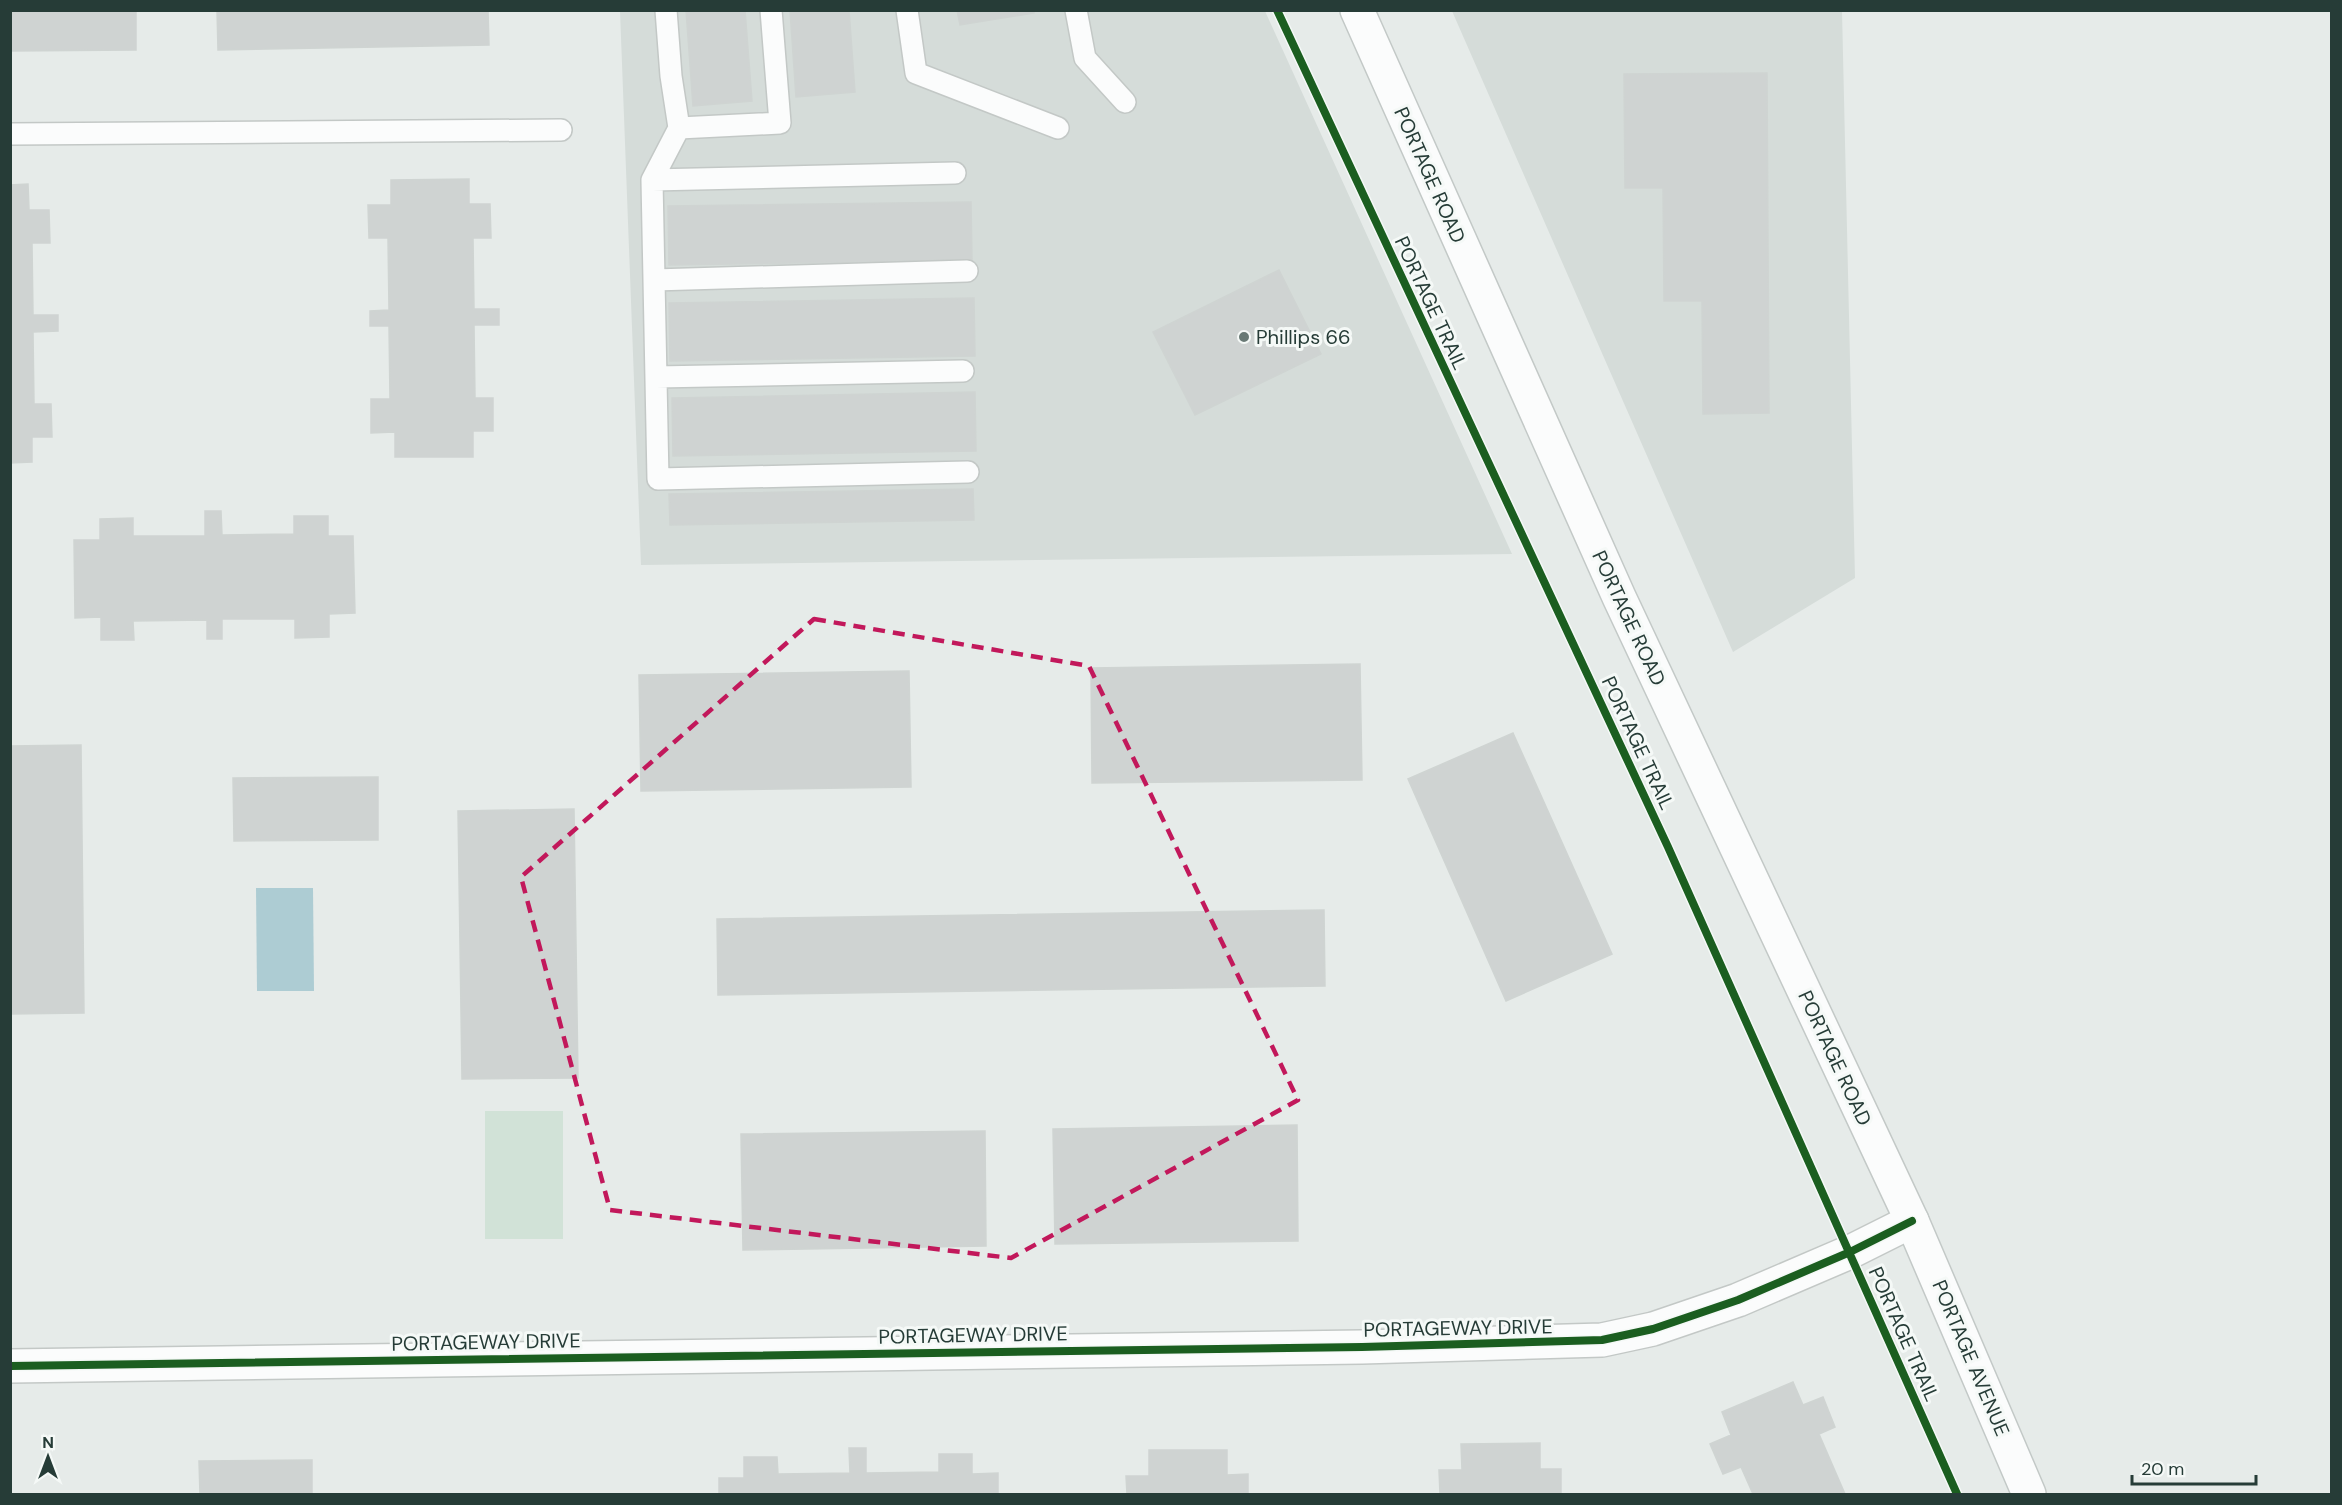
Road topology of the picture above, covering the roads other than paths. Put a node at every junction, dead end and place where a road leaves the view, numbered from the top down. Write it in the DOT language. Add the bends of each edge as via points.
graph roads {
  1 [pos="666,10"];
  2 [pos="771,10"];
  3 [pos="907,10"];
  4 [pos="1076,10"];
  5 [pos="1357,10"];
  6 [pos="1125,102"];
  7 [pos="679,128"];
  8 [pos="1058,128"];
  9 [pos="561,130"];
  10 [pos="10,134"];
  11 [pos="955,173"];
  12 [pos="652,180"];
  13 [pos="967,271"];
  14 [pos="654,280"];
  15 [pos="963,371"];
  16 [pos="656,377"];
  17 [pos="968,472"];
  18 [pos="1912,1221"];
  19 [pos="10,1366"];
  20 [pos="2029,1494"];
  1 -- 7 [label="lane"];
  2 -- 7 [label="lane" via="780,123"];
  3 -- 8 [label="lane" via="916,73"];
  4 -- 6 [label="lane" via="1085,58"];
  5 -- 18 [label="street, PORTAGE ROAD" via="1619,597"];
  7 -- 12 [label="lane"];
  9 -- 10 [label="lane"];
  11 -- 12 [label="lane"];
  12 -- 14 [label="lane"];
  13 -- 14 [label="lane"];
  14 -- 16 [label="lane"];
  15 -- 16 [label="lane"];
  16 -- 17 [label="lane" via="658,479"];
  18 -- 19 [label="street, PORTAGEWAY DRIVE" via="1738,1300 1653,1329 1602,1340"];
  18 -- 20 [label="street, PORTAGE AVENUE"];
}
